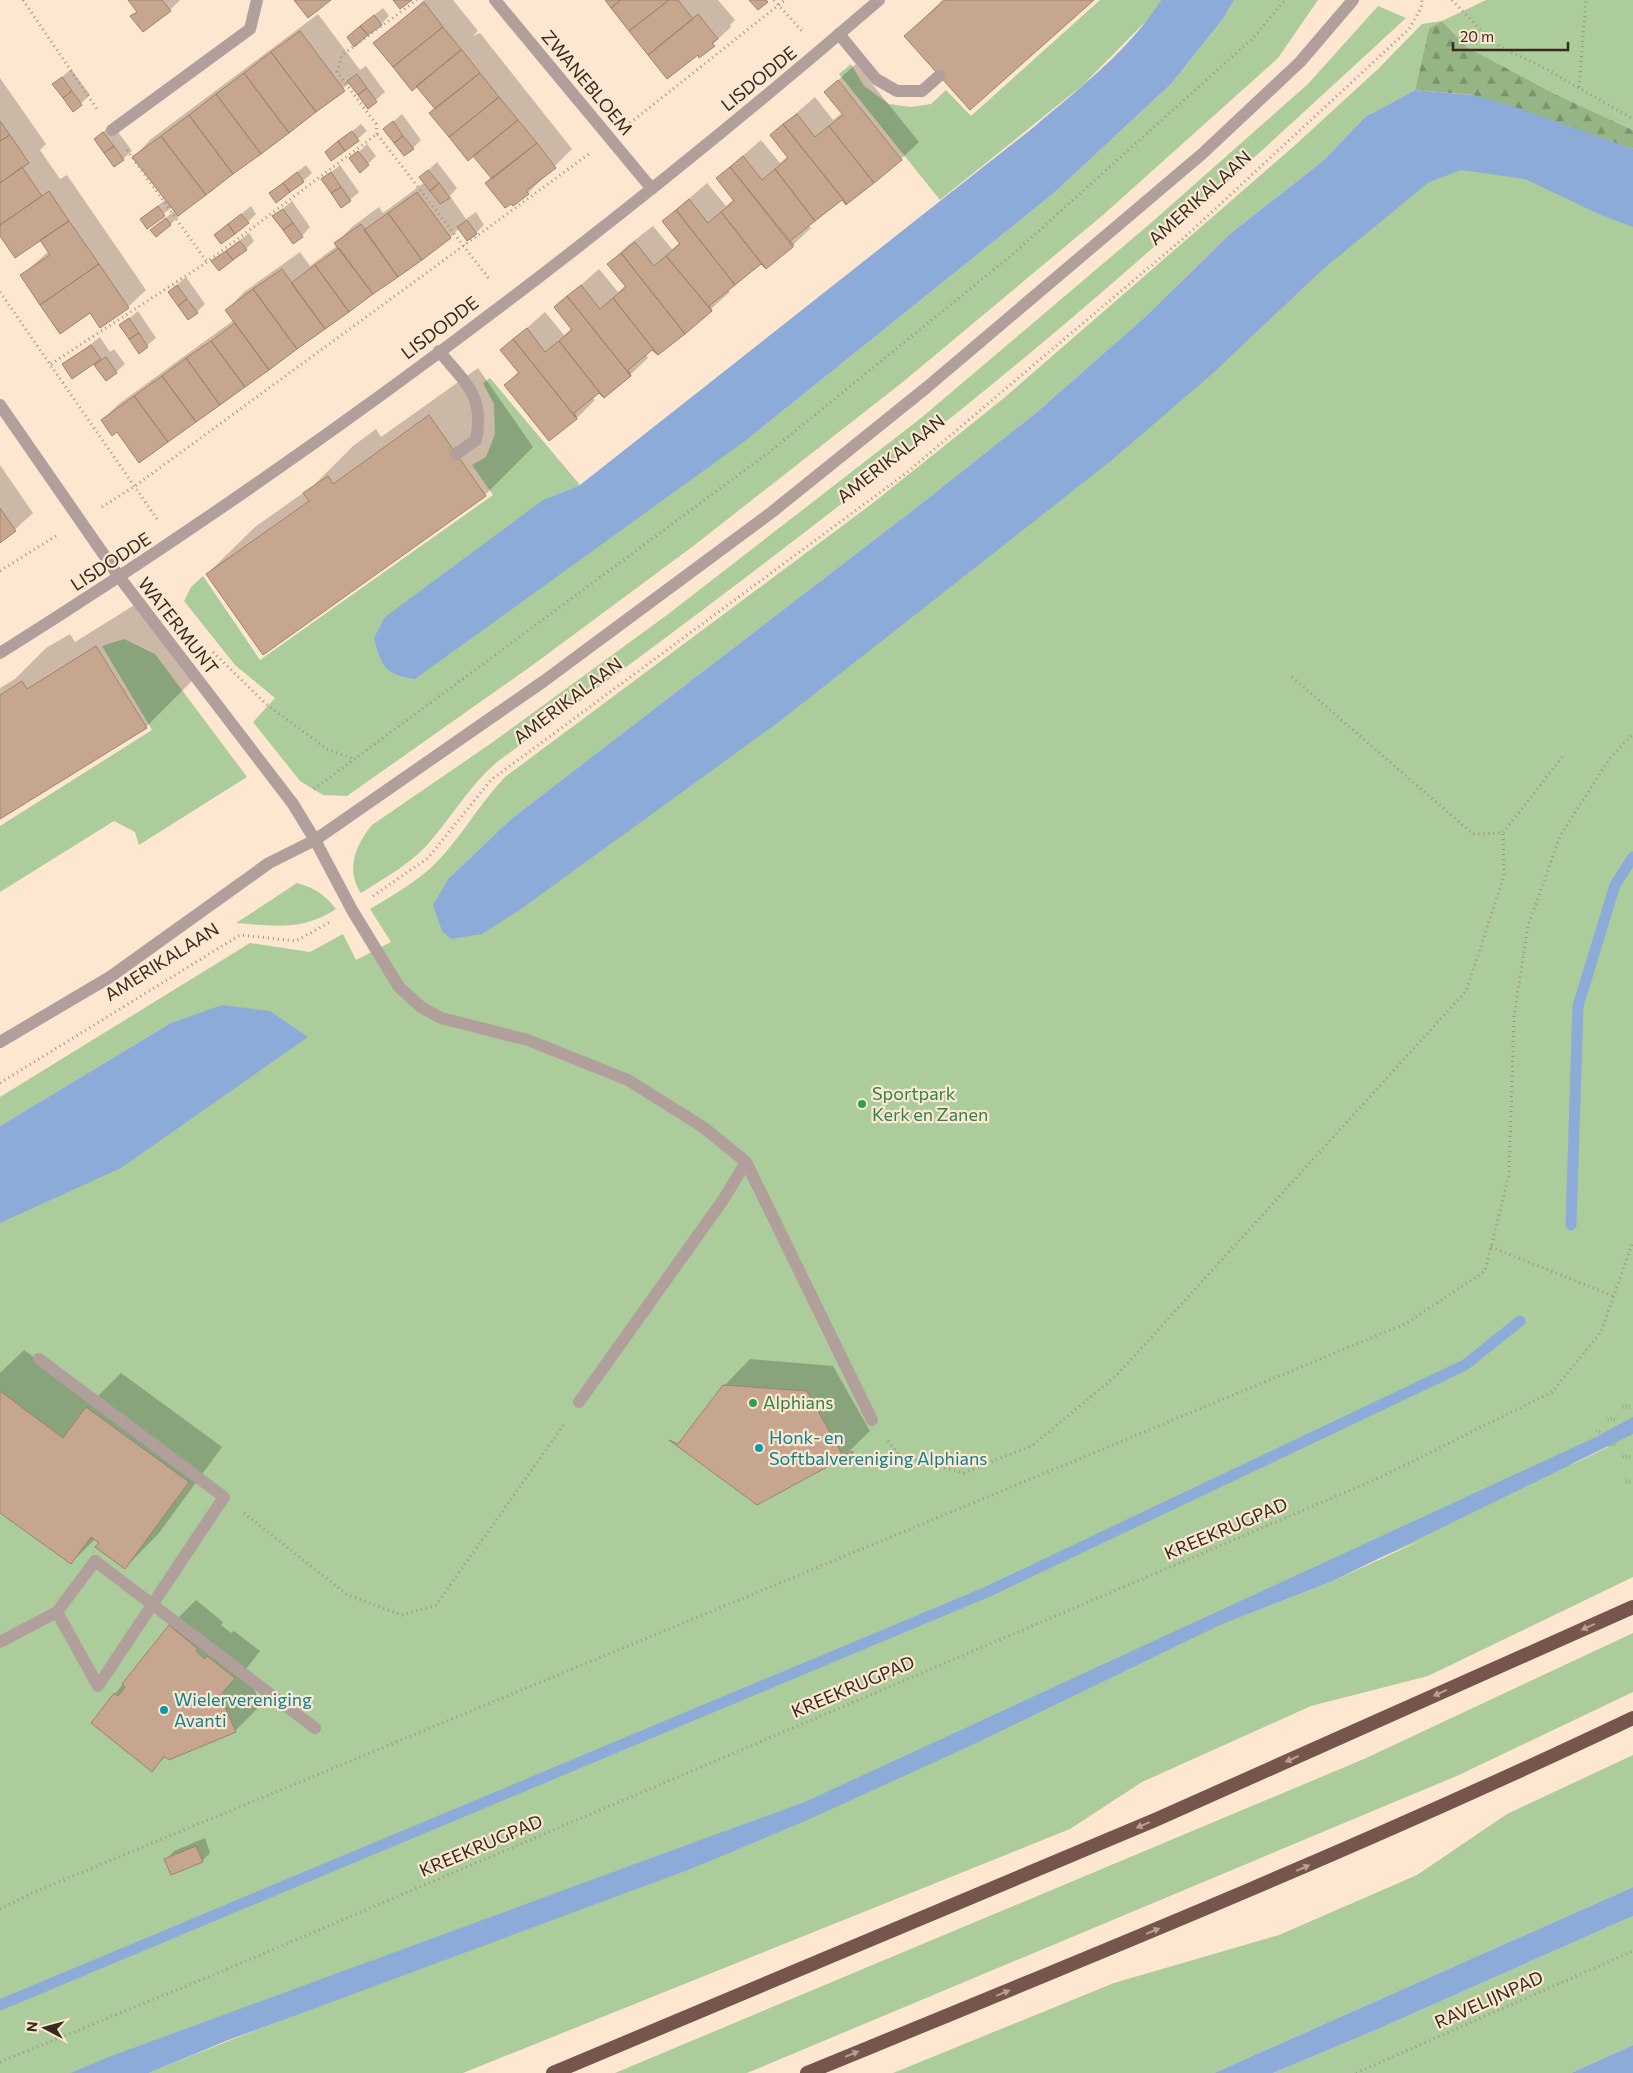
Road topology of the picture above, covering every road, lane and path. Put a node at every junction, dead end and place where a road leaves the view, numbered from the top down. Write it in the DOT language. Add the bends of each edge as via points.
graph roads {
  1 [pos="257,0"];
  2 [pos="417,0"];
  3 [pos="495,0"];
  4 [pos="774,0"];
  5 [pos="784,0"];
  6 [pos="879,0"];
  7 [pos="1285,0"];
  8 [pos="1352,0"];
  9 [pos="1422,0"];
  10 [pos="1452,0"];
  11 [pos="1586,0"];
  12 [pos="778,5"];
  13 [pos="840,34"];
  14 [pos="820,52"];
  15 [pos="939,76"];
  16 [pos="1579,87"];
  17 [pos="1633,119"];
  18 [pos="112,130"];
  19 [pos="377,134"];
  20 [pos="610,139"];
  21 [pos="652,189"];
  22 [pos="464,246"];
  23 [pos="0,292"];
  24 [pos="506,300"];
  25 [pos="440,351"];
  26 [pos="51,364"];
  27 [pos="0,405"];
  28 [pos="456,454"];
  29 [pos="135,486"];
  30 [pos="79,522"];
  31 [pos="173,543"];
  32 [pos="0,571"];
  33 [pos="120,578"];
  34 [pos="0,653"];
  35 [pos="1292,677"];
  36 [pos="266,704"];
  37 [pos="1633,734"];
  38 [pos="1563,756"];
  39 [pos="355,759"];
  40 [pos="293,804"];
  41 [pos="1503,833"];
  42 [pos="315,840"];
  43 [pos="352,910"];
  44 [pos="0,1042"];
  45 [pos="0,1083"];
  46 [pos="746,1162"];
  47 [pos="1633,1242"];
  48 [pos="1491,1247"];
  49 [pos="1613,1296"];
  50 [pos="39,1359"];
  51 [pos="579,1402"];
  52 [pos="872,1420"];
  53 [pos="224,1497"];
  54 [pos="152,1604"];
  55 [pos="1633,1607"];
  56 [pos="57,1612"];
  57 [pos="0,1642"];
  58 [pos="1633,1718"];
  59 [pos="315,1728"];
  60 [pos="0,1909"];
  61 [pos="1633,1951"];
  62 [pos="0,2062"];
  63 [pos="553,2073"];
  64 [pos="807,2073"];
  65 [pos="1356,2073"];
  1 -- 18 [label="street" via="250,29"];
  2 -- 19 [label="path" via="342,55 338,72 376,124"];
  3 -- 20 [label="street, ZWANEBLOEM"];
  4 -- 12 [label="path"];
  5 -- 12 [label="path"];
  6 -- 13 [label="street, LISDODDE"];
  7 -- 39 [label="path" via="1254,37 1012,254 768,453"];
  8 -- 42 [label="street, AMERIKALAAN" via="1300,62 1202,154 926,388 772,512 544,681"];
  9 -- 43 [label="path, AMERIKALAAN" via="1409,29 1179,243 905,474 491,780 428,858"];
  10 -- 16 [label="path" via="1493,43"];
  11 -- 16 [label="path"];
  12 -- 14 [label="path"];
  12 -- 20 [label="path"];
  13 -- 14 [label="street, LISDODDE"];
  13 -- 15 [label="street" via="876,79 897,91 922,91"];
  14 -- 21 [label="street, LISDODDE"];
  16 -- 17 [label="path"];
  19 -- 22 [label="path"];
  19 -- 26 [label="path" via="207,262"];
  20 -- 21 [label="street, ZWANEBLOEM"];
  20 -- 22 [label="path"];
  21 -- 24 [label="street, LISDODDE"];
  22 -- 24 [label="path"];
  22 -- 29 [label="path"];
  23 -- 26 [label="path"];
  24 -- 25 [label="street, LISDODDE"];
  25 -- 28 [label="street" via="474,394 481,418 476,440"];
  25 -- 31 [label="street, LISDODDE" via="315,444"];
  26 -- 29 [label="path"];
  27 -- 30 [label="street, WATERMUNT"];
  29 -- 30 [label="path"];
  29 -- 31 [label="path"];
  30 -- 32 [label="path"];
  30 -- 33 [label="street, WATERMUNT"];
  31 -- 33 [label="street, LISDODDE"];
  33 -- 34 [label="street, LISDODDE"];
  33 -- 40 [label="street, WATERMUNT"];
  35 -- 41 [label="path" via="1473,834"];
  36 -- 39 [label="path" via="327,749"];
  37 -- 48 [label="path" via="1610,758 1560,836 1528,926 1514,1016 1509,1175"];
  38 -- 41 [label="path"];
  39 -- 40 [label="path"];
  40 -- 42 [label="street, WATERMUNT"];
  41 -- 52 [label="path" via="1504,876 1466,991 1117,1375 1034,1445 964,1473 899,1455"];
  42 -- 43 [label="street"];
  42 -- 44 [label="street, AMERIKALAAN" via="269,863 110,977"];
  43 -- 45 [label="path, AMERIKALAAN" via="296,941 240,935"];
  43 -- 46 [label="street" via="399,987 421,1007 441,1018 528,1040 628,1080 703,1127"];
  46 -- 51 [label="street" via="723,1200"];
  46 -- 52 [label="street"];
  47 -- 49 [label="path, KREEKRUGPAD"];
  48 -- 49 [label="path"];
  48 -- 60 [label="path" via="1486,1270 1407,1323"];
  49 -- 62 [label="path, KREEKRUGPAD" via="1601,1332 1552,1392 1379,1478 211,1976"];
  50 -- 53 [label="street"];
  51 -- 53 [label="path" via="436,1605 402,1615 346,1594"];
  53 -- 54 [label="street"];
  54 -- 56 [label="street" via="96,1560"];
  54 -- 56 [label="street" via="98,1686"];
  54 -- 59 [label="street"];
  55 -- 63 [label="highway, one-way" via="1155,1820"];
  56 -- 57 [label="street"];
  64 -- 58 [label="highway, one-way" via="1223,1902 1483,1790"];
  61 -- 65 [label="path, RAVELIJNPAD"];
}
